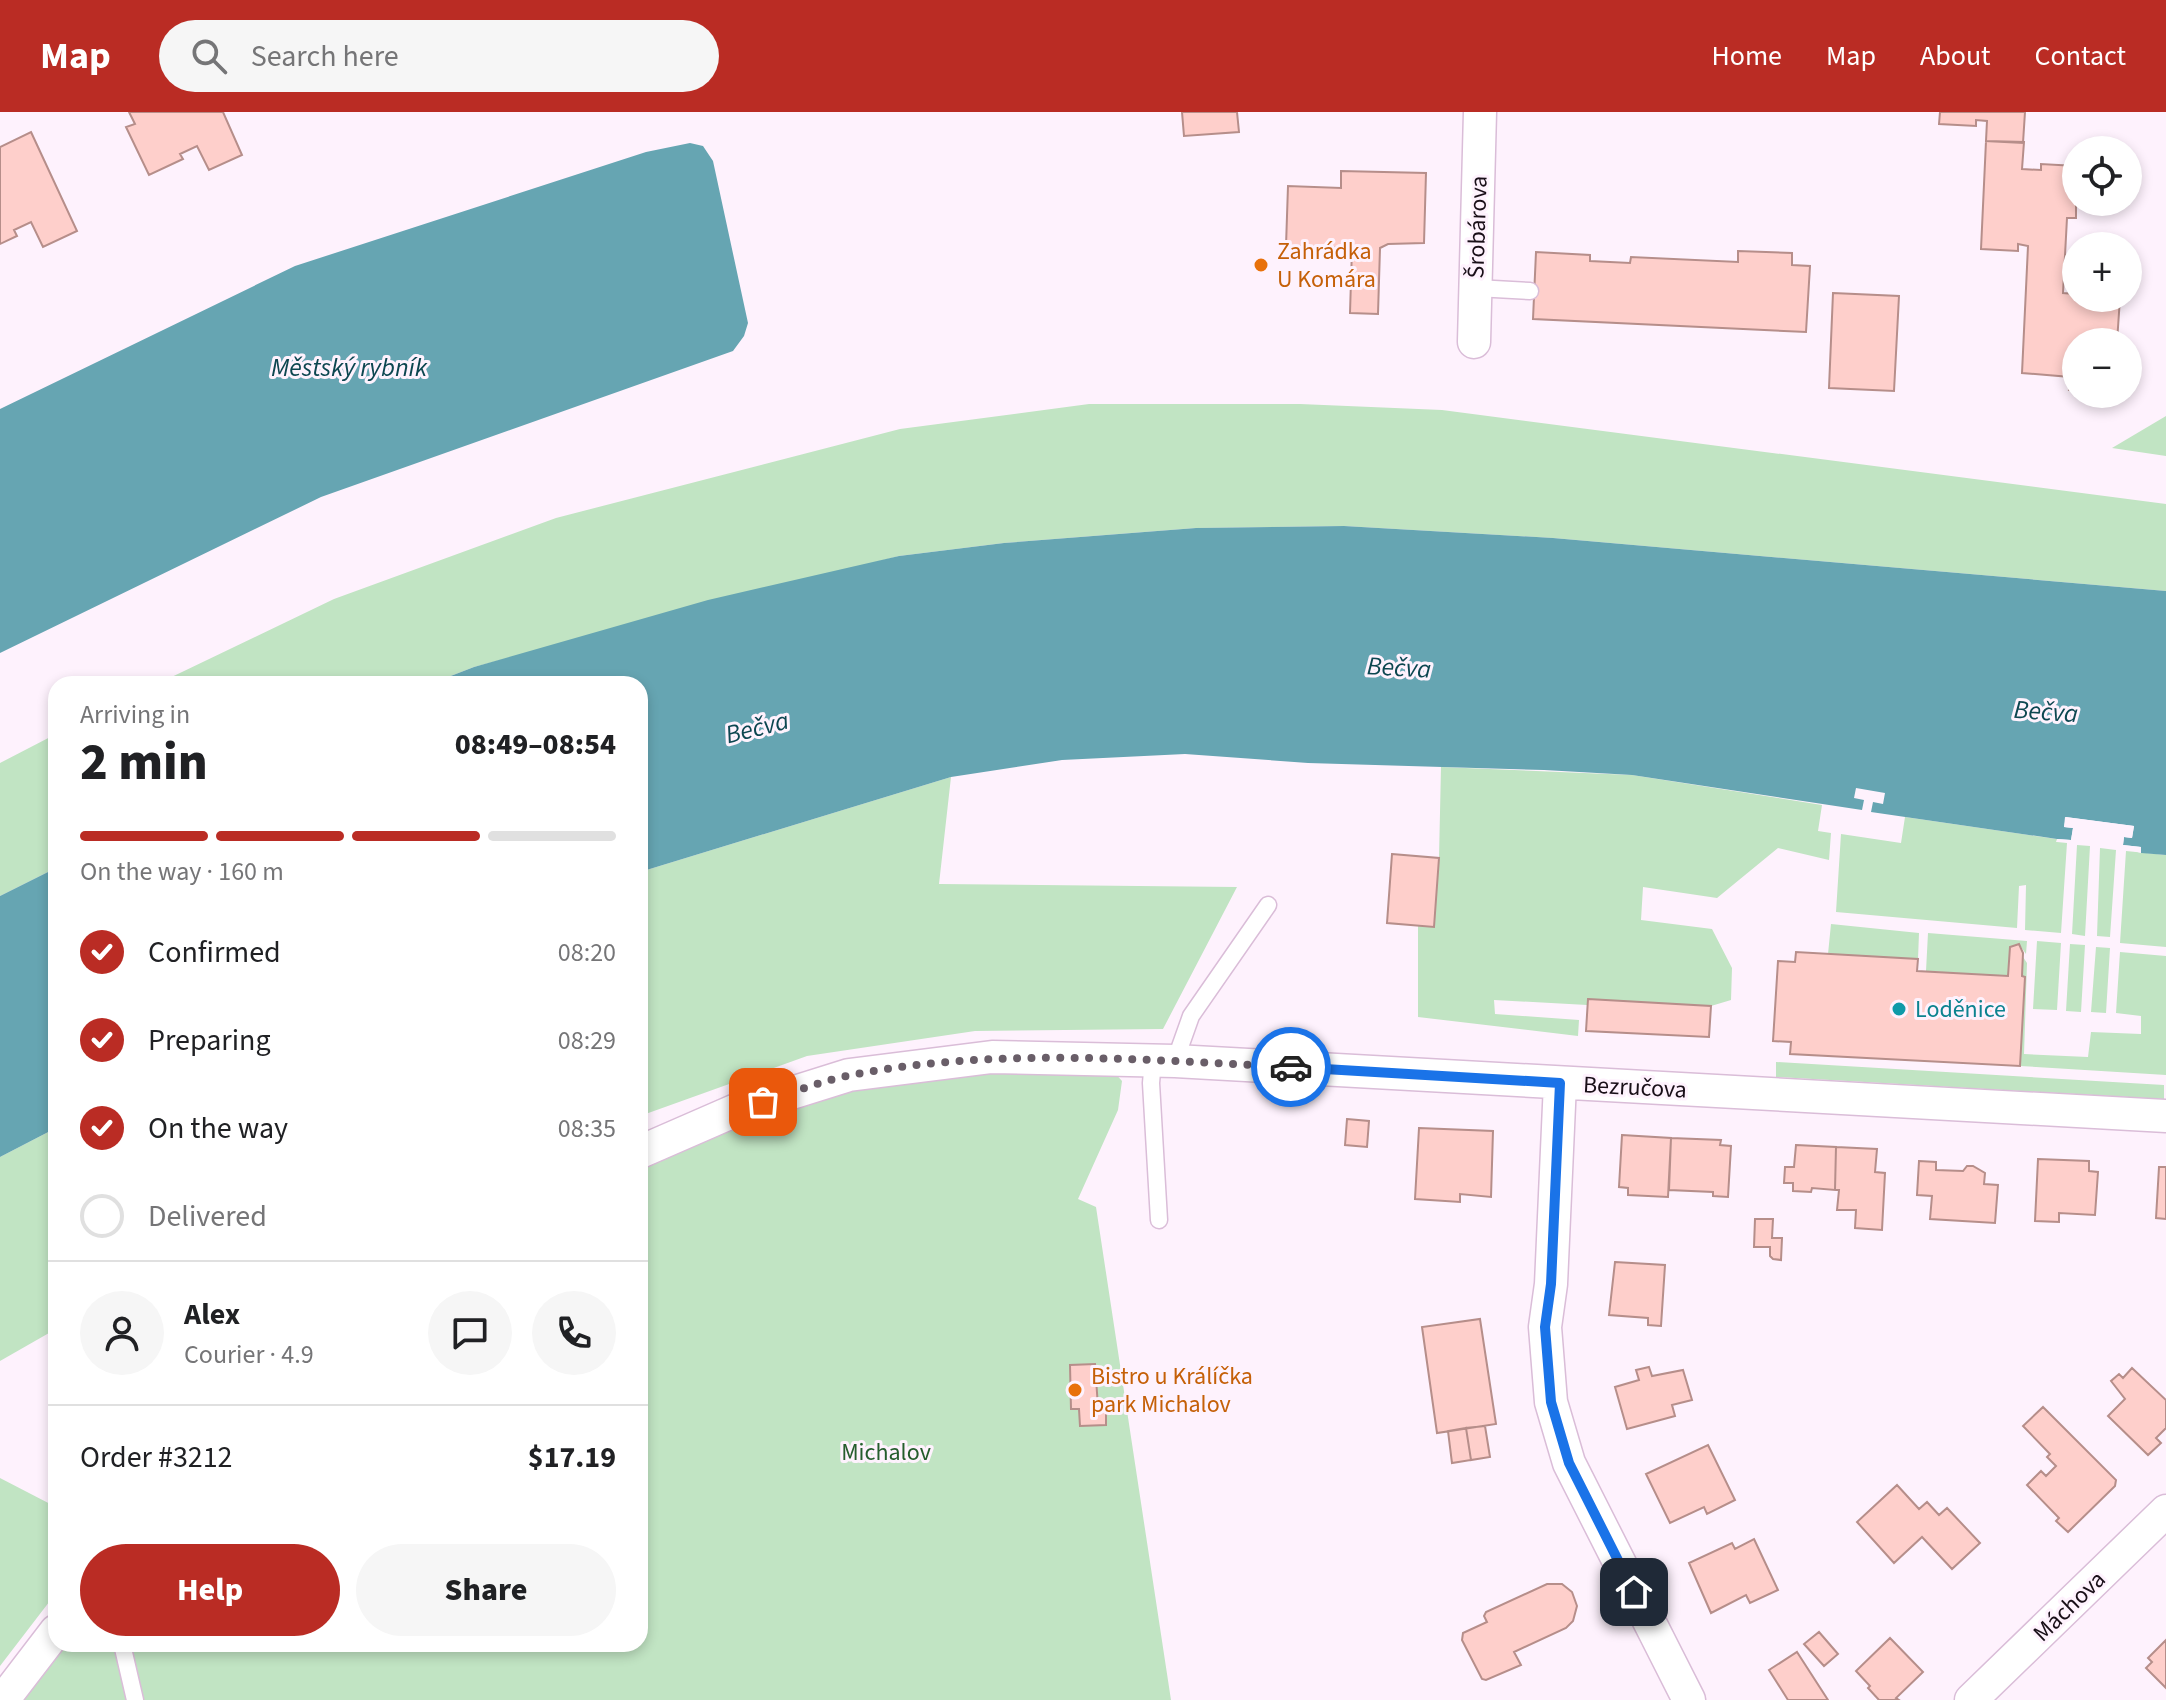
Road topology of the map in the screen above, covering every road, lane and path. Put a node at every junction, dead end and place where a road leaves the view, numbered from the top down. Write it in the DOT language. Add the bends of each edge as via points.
graph roads {
  1 [pos="1480,112"];
  2 [pos="1476,288"];
  3 [pos="1530,291"];
  4 [pos="1474,342"];
  5 [pos="1268,905"];
  6 [pos="1164,1061"];
  7 [pos="1560,1083"];
  8 [pos="2166,1116"];
  9 [pos="648,1149"];
  10 [pos="1159,1220"];
  11 [pos="2166,1511"];
  12 [pos="48,1641"];
  13 [pos="124,1652"];
  14 [pos="3,1700"];
  15 [pos="135,1700"];
  16 [pos="1689,1700"];
  17 [pos="1971,1700"];
  1 -- 2 [label="street, Šrobárova"];
  2 -- 3 [label="lane"];
  2 -- 4 [label="street, Šrobárova"];
  5 -- 6 [label="lane"];
  6 -- 7 [label="street, Bezručova"];
  6 -- 9 [label="street, Bezručova" via="992,1057 849,1075 734,1111"];
  6 -- 10 [label="lane" via="1151,1083"];
  7 -- 8 [label="street, Bezručova"];
  7 -- 16 [label="street" via="1545,1327 1551,1402 1569,1463"];
  11 -- 17 [label="street, Máchova"];
  12 -- 14 [label="street"];
  13 -- 15 [label="lane"];
}
